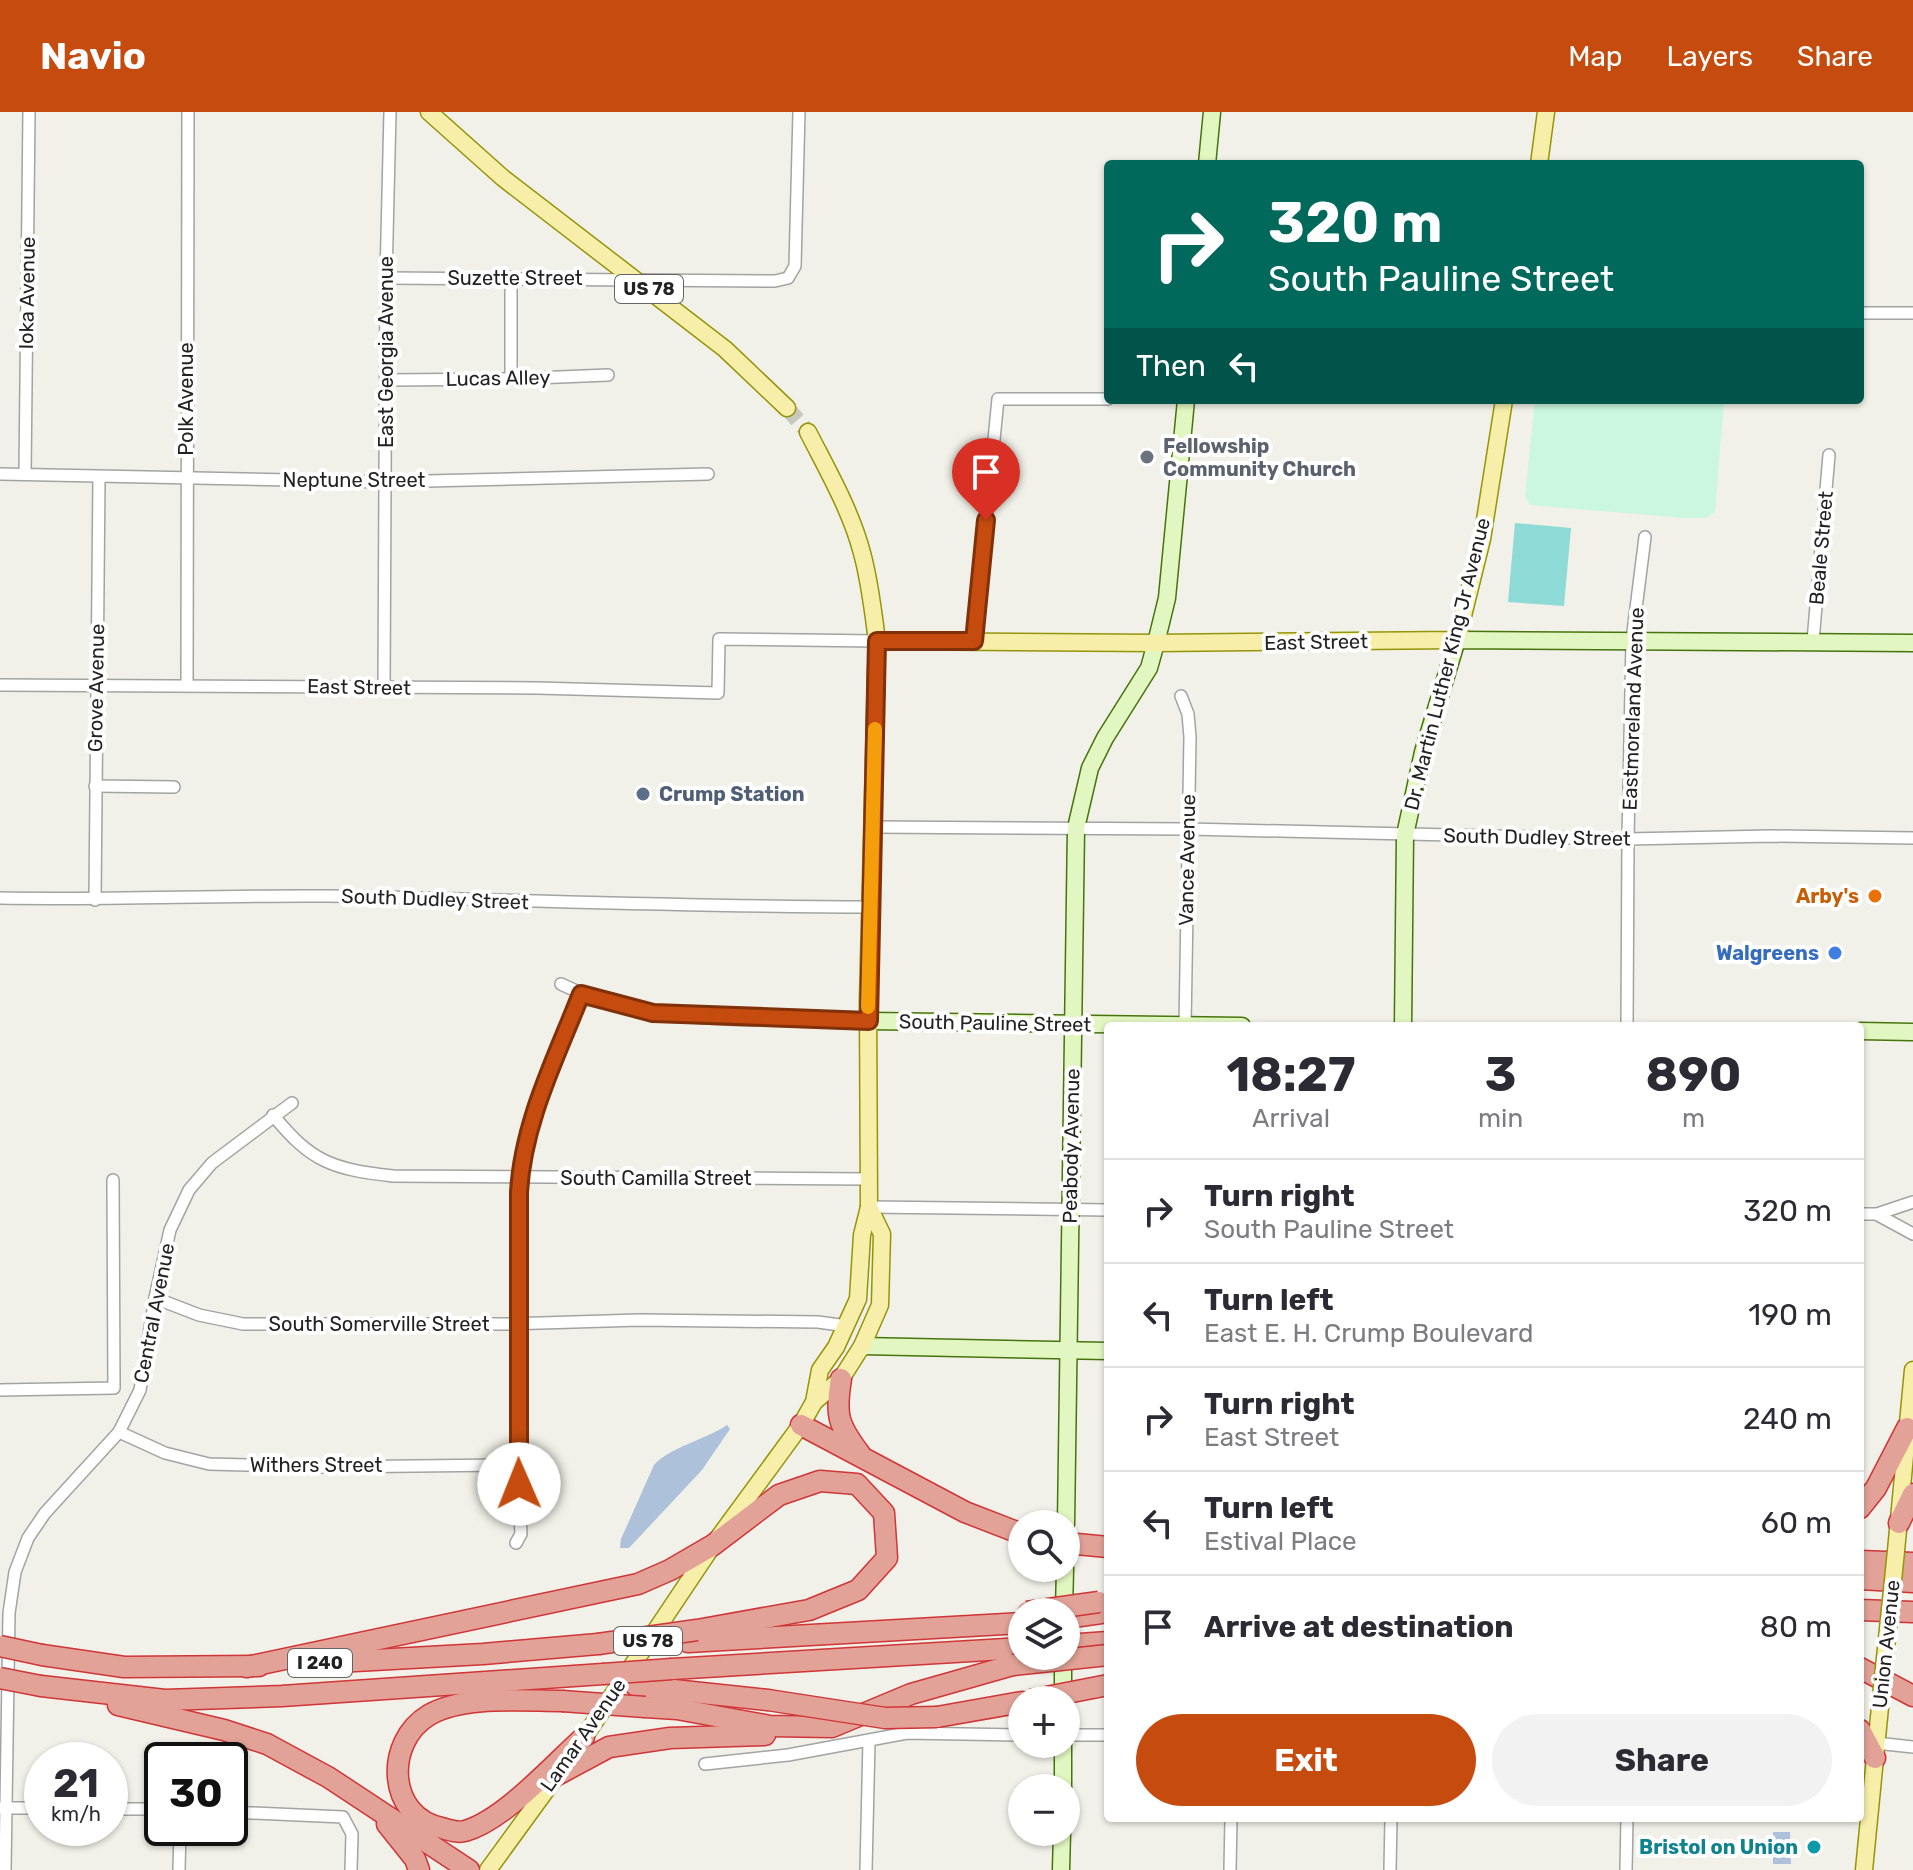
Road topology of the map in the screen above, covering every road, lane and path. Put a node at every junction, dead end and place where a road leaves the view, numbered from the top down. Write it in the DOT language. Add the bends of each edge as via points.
graph roads {
  1 [pos="29,112"];
  2 [pos="188,112"];
  3 [pos="390,112"];
  4 [pos="799,112"];
  5 [pos="1212,112"];
  6 [pos="1546,112"];
  7 [pos="431,113"];
  8 [pos="1207,160"];
  9 [pos="1540,160"];
  10 [pos="511,277"];
  11 [pos="386,278"];
  12 [pos="638,280"];
  13 [pos="1864,313"];
  14 [pos="1913,313"];
  15 [pos="608,375"];
  16 [pos="511,379"];
  17 [pos="387,380"];
  18 [pos="1104,399"];
  19 [pos="1186,404"];
  20 [pos="1503,404"];
  21 [pos="787,408"];
  22 [pos="808,432"];
  23 [pos="1829,455"];
  24 [pos="0,474"];
  25 [pos="25,474"];
  26 [pos="708,474"];
  27 [pos="99,477"];
  28 [pos="186,478"];
  29 [pos="386,482"];
  30 [pos="1645,537"];
  31 [pos="1457,640"];
  32 [pos="1632,640"];
  33 [pos="877,641"];
  34 [pos="974,641"];
  35 [pos="1813,641"];
  36 [pos="1156,643"];
  37 [pos="1913,643"];
  38 [pos="0,685"];
  39 [pos="96,685"];
  40 [pos="187,685"];
  41 [pos="384,687"];
  42 [pos="1181,696"];
  43 [pos="95,786"];
  44 [pos="174,787"];
  45 [pos="872,827"];
  46 [pos="1076,828"];
  47 [pos="1188,829"];
  48 [pos="1405,835"];
  49 [pos="1913,838"];
  50 [pos="1628,839"];
  51 [pos="0,898"];
  52 [pos="95,900"];
  53 [pos="870,907"];
  54 [pos="561,984"];
  55 [pos="581,994"];
  56 [pos="869,1021"];
  57 [pos="1185,1022"];
  58 [pos="1403,1022"];
  59 [pos="1627,1022"];
  60 [pos="1072,1025"];
  61 [pos="1104,1025"];
  62 [pos="1864,1031"];
  63 [pos="1913,1032"];
  64 [pos="292,1103"];
  65 [pos="273,1115"];
  66 [pos="520,1177"];
  67 [pos="868,1179"];
  68 [pos="113,1180"];
  69 [pos="1913,1202"];
  70 [pos="869,1207"];
  71 [pos="1071,1210"];
  72 [pos="1104,1210"];
  73 [pos="1864,1214"];
  74 [pos="1877,1214"];
  75 [pos="1913,1234"];
  76 [pos="155,1298"];
  77 [pos="520,1323"];
  78 [pos="847,1326"];
  79 [pos="862,1346"];
  80 [pos="1069,1350"];
  81 [pos="1104,1351"];
  82 [pos="1913,1370"];
  83 [pos="841,1379"];
  84 [pos="0,1390"];
  85 [pos="814,1402"];
  86 [pos="801,1425"];
  87 [pos="1907,1428"];
  88 [pos="119,1432"];
  89 [pos="517,1460"];
  90 [pos="865,1461"];
  91 [pos="1913,1494"];
  92 [pos="1864,1503"];
  93 [pos="1066,1510"];
  94 [pos="1899,1523"];
  95 [pos="1008,1529"];
  96 [pos="516,1543"];
  97 [pos="1080,1544"];
  98 [pos="713,1545"];
  99 [pos="1104,1546"];
  100 [pos="1904,1557"];
  101 [pos="1864,1561"];
  102 [pos="1864,1579"];
  103 [pos="1913,1582"];
  104 [pos="1104,1606"];
  105 [pos="1104,1607"];
  106 [pos="1080,1609"];
  107 [pos="1864,1610"];
  108 [pos="1913,1612"];
  109 [pos="1080,1614"];
  110 [pos="1008,1618"];
  111 [pos="692,1636"];
  112 [pos="1104,1642"];
  113 [pos="1080,1644"];
  114 [pos="0,1646"];
  115 [pos="1008,1654"];
  116 [pos="1080,1655"];
  117 [pos="1104,1655"];
  118 [pos="1008,1656"];
  119 [pos="247,1667"];
  120 [pos="1864,1670"];
  121 [pos="603,1674"];
  122 [pos="0,1678"];
  123 [pos="1104,1686"];
  124 [pos="1080,1691"];
  125 [pos="97,1694"];
  126 [pos="1913,1696"];
  127 [pos="1008,1704"];
  128 [pos="832,1727"];
  129 [pos="1008,1735"];
  130 [pos="1080,1735"];
  131 [pos="1104,1735"];
  132 [pos="584,1737"];
  133 [pos="869,1741"];
  134 [pos="1871,1744"];
  135 [pos="1913,1747"];
  136 [pos="705,1764"];
  137 [pos="557,1775"];
  138 [pos="3,1808"];
  139 [pos="24,1808"];
  140 [pos="377,1811"];
  141 [pos="248,1813"];
  142 [pos="1231,1822"];
  143 [pos="1391,1822"];
  144 [pos="1627,1822"];
  145 [pos="180,1846"];
  146 [pos="1062,1846"];
  147 [pos="5,1870"];
  148 [pos="179,1870"];
  149 [pos="351,1870"];
  150 [pos="419,1870"];
  151 [pos="469,1870"];
  152 [pos="488,1870"];
  153 [pos="866,1870"];
  154 [pos="1061,1870"];
  155 [pos="1230,1870"];
  156 [pos="1390,1870"];
  157 [pos="1626,1870"];
  158 [pos="1864,1870"];
  1 -- 25 [label="street, Ioka Avenue"];
  2 -- 28 [label="street, Polk Avenue"];
  3 -- 11 [label="street, East Georgia Avenue"];
  4 -- 12 [label="street, Suzette Street" via="795,266 788,278"];
  5 -- 8 [label="street"];
  6 -- 9 [label="main road"];
  7 -- 12 [label="main road, US 78" via="503,178"];
  10 -- 11 [label="street, Suzette Street"];
  10 -- 12 [label="street, Suzette Street"];
  10 -- 16 [label="street"];
  11 -- 17 [label="street, East Georgia Avenue"];
  12 -- 21 [label="main road, US 78" via="725,349"];
  13 -- 14 [label="street"];
  15 -- 16 [label="street, Lucas Alley"];
  16 -- 17 [label="street, Lucas Alley"];
  17 -- 29 [label="street, East Georgia Avenue"];
  18 -- 34 [label="street" via="998,399"];
  19 -- 36 [label="street" via="1167,598"];
  20 -- 31 [label="main road, Dr. Martin Luther King Jr Avenue" via="1482,539"];
  22 -- 33 [label="main road, US 78" via="861,550"];
  23 -- 35 [label="street, Beale Street"];
  24 -- 25 [label="street, Neptune Street"];
  25 -- 27 [label="street, Neptune Street"];
  26 -- 29 [label="street, Neptune Street"];
  27 -- 28 [label="street, Neptune Street"];
  27 -- 39 [label="street, Grove Avenue"];
  28 -- 29 [label="street, Neptune Street"];
  28 -- 40 [label="street, Polk Avenue"];
  29 -- 41 [label="street, East Georgia Avenue"];
  30 -- 32 [label="street, Eastmoreland Avenue"];
  31 -- 32 [label="street, East Street"];
  31 -- 36 [label="main road, East Street"];
  31 -- 48 [label="street, Dr. Martin Luther King Jr Avenue"];
  32 -- 35 [label="street, East Street"];
  32 -- 50 [label="street, Eastmoreland Avenue"];
  33 -- 34 [label="main road, East Street"];
  33 -- 41 [label="street, East Street" via="719,639 718,693"];
  33 -- 45 [label="main road, US 78"];
  34 -- 36 [label="main road, East Street"];
  35 -- 37 [label="street, East Street"];
  36 -- 46 [label="street, Peabody Avenue" via="1149,668 1090,768"];
  38 -- 39 [label="street, East Street"];
  39 -- 40 [label="street, East Street"];
  39 -- 43 [label="street, Grove Avenue"];
  40 -- 41 [label="street, East Street"];
  42 -- 47 [label="street, Vance Avenue" via="1189,725"];
  43 -- 44 [label="street"];
  43 -- 52 [label="street, Grove Avenue"];
  45 -- 46 [label="street, South Dudley Street"];
  45 -- 53 [label="main road, US 78"];
  46 -- 47 [label="street, South Dudley Street"];
  46 -- 60 [label="street, Peabody Avenue"];
  47 -- 48 [label="street, South Dudley Street"];
  47 -- 57 [label="street, Vance Avenue"];
  48 -- 50 [label="street, South Dudley Street"];
  48 -- 58 [label="street, Dr. Martin Luther King Jr Avenue"];
  49 -- 50 [label="street, South Dudley Street"];
  50 -- 59 [label="street, Eastmoreland Avenue"];
  51 -- 52 [label="street, South Dudley Street"];
  52 -- 53 [label="street, South Dudley Street" via="326,896"];
  53 -- 56 [label="main road, US 78"];
  54 -- 55 [label="street, South Pauline Street"];
  55 -- 56 [label="street, South Pauline Street" via="653,1013"];
  55 -- 66 [label="street" via="530,1122"];
  56 -- 60 [label="street, South Pauline Street"];
  56 -- 67 [label="main road, US 78"];
  60 -- 61 [label="street, South Pauline Street"];
  60 -- 71 [label="street, Peabody Avenue"];
  62 -- 63 [label="street"];
  64 -- 65 [label="street, Central Avenue"];
  65 -- 66 [label="street, South Camilla Street" via="295,1142 335,1166 393,1176"];
  65 -- 76 [label="street, Central Avenue" via="212,1163 189,1190 170,1230"];
  66 -- 67 [label="street, South Camilla Street"];
  66 -- 77 [label="street"];
  67 -- 70 [label="main road, US 78"];
  68 -- 84 [label="street" via="114,1388"];
  69 -- 74 [label="street"];
  70 -- 71 [label="street"];
  70 -- 78 [label="main road, US 78" via="858,1299"];
  70 -- 79 [label="main road, US 78" via="882,1234 882,1281 880,1305"];
  71 -- 72 [label="street"];
  71 -- 80 [label="street, Peabody Avenue"];
  73 -- 74 [label="street"];
  74 -- 75 [label="street"];
  76 -- 77 [label="street, South Somerville Street" via="243,1324"];
  76 -- 88 [label="street, Central Avenue" via="140,1390"];
  77 -- 78 [label="street, South Somerville Street" via="639,1320"];
  77 -- 89 [label="street"];
  78 -- 85 [label="main road, US 78" via="820,1370"];
  79 -- 80 [label="street"];
  79 -- 83 [label="main road, US 78"];
  80 -- 81 [label="street"];
  80 -- 93 [label="street, Peabody Avenue"];
  82 -- 87 [label="main road, Union Avenue"];
  83 -- 85 [label="main road, US 78"];
  83 -- 90 [label="highway" via="839,1419"];
  85 -- 86 [label="main road, Lamar Avenue / US 78"];
  86 -- 90 [label="highway"];
  86 -- 98 [label="main road, Lamar Avenue / US 78"];
  87 -- 92 [label="highway"];
  87 -- 94 [label="main road, Union Avenue"];
  88 -- 89 [label="street, Withers Street" via="165,1453 209,1464 505,1465"];
  88 -- 138 [label="street, Central Avenue" via="45,1513 15,1572"];
  89 -- 96 [label="street" via="521,1534"];
  90 -- 95 [label="highway"];
  91 -- 94 [label="highway"];
  94 -- 100 [label="main road, Union Avenue"];
  97 -- 99 [label="highway"];
  98 -- 111 [label="highway" via="779,1495 820,1481 857,1484 884,1513 887,1558 858,1590 809,1610"];
  98 -- 119 [label="highway" via="638,1584"];
  98 -- 132 [label="main road, Lamar Avenue / US 78"];
  100 -- 101 [label="highway"];
  100 -- 134 [label="main road, Union Avenue, bridge"];
  102 -- 103 [label="highway"];
  104 -- 106 [label="highway, bridge"];
  105 -- 109 [label="highway"];
  107 -- 108 [label="highway"];
  110 -- 111 [label="highway, I 240" via="905,1629"];
  111 -- 119 [label="highway, I 240, bridge"];
  112 -- 113 [label="highway"];
  114 -- 119 [label="highway, I 240, bridge" via="124,1667"];
  115 -- 121 [label="highway, I 240, bridge"];
  116 -- 117 [label="highway, bridge"];
  118 -- 128 [label="highway"];
  120 -- 126 [label="highway"];
  121 -- 125 [label="highway, I 240" via="267,1697 165,1700"];
  121 -- 127 [label="highway, bridge" via="636,1686 885,1718 937,1717"];
  122 -- 125 [label="highway, I 240, bridge"];
  123 -- 124 [label="highway, bridge"];
  125 -- 140 [label="highway" via="126,1709 267,1744"];
  128 -- 132 [label="highway, bridge" via="770,1726 677,1709 562,1701 471,1703 428,1716 413,1728 398,1759 404,1802 429,1826 462,1832 492,1820"];
  128 -- 137 [label="highway" via="609,1747"];
  129 -- 133 [label="street" via="907,1733"];
  130 -- 131 [label="street"];
  132 -- 137 [label="main road, Lamar Avenue / US 78"];
  133 -- 136 [label="street"];
  133 -- 153 [label="street"];
  134 -- 135 [label="street"];
  134 -- 158 [label="main road, Union Avenue"];
  137 -- 152 [label="main road, Lamar Avenue / US 78"];
  138 -- 139 [label="street"];
  138 -- 147 [label="street, Central Avenue"];
  140 -- 150 [label="highway"];
  140 -- 151 [label="highway"];
  141 -- 149 [label="street" via="343,1817 352,1834"];
  142 -- 155 [label="street"];
  143 -- 156 [label="street"];
  144 -- 157 [label="street"];
  145 -- 148 [label="street"];
  146 -- 154 [label="street"];
}
